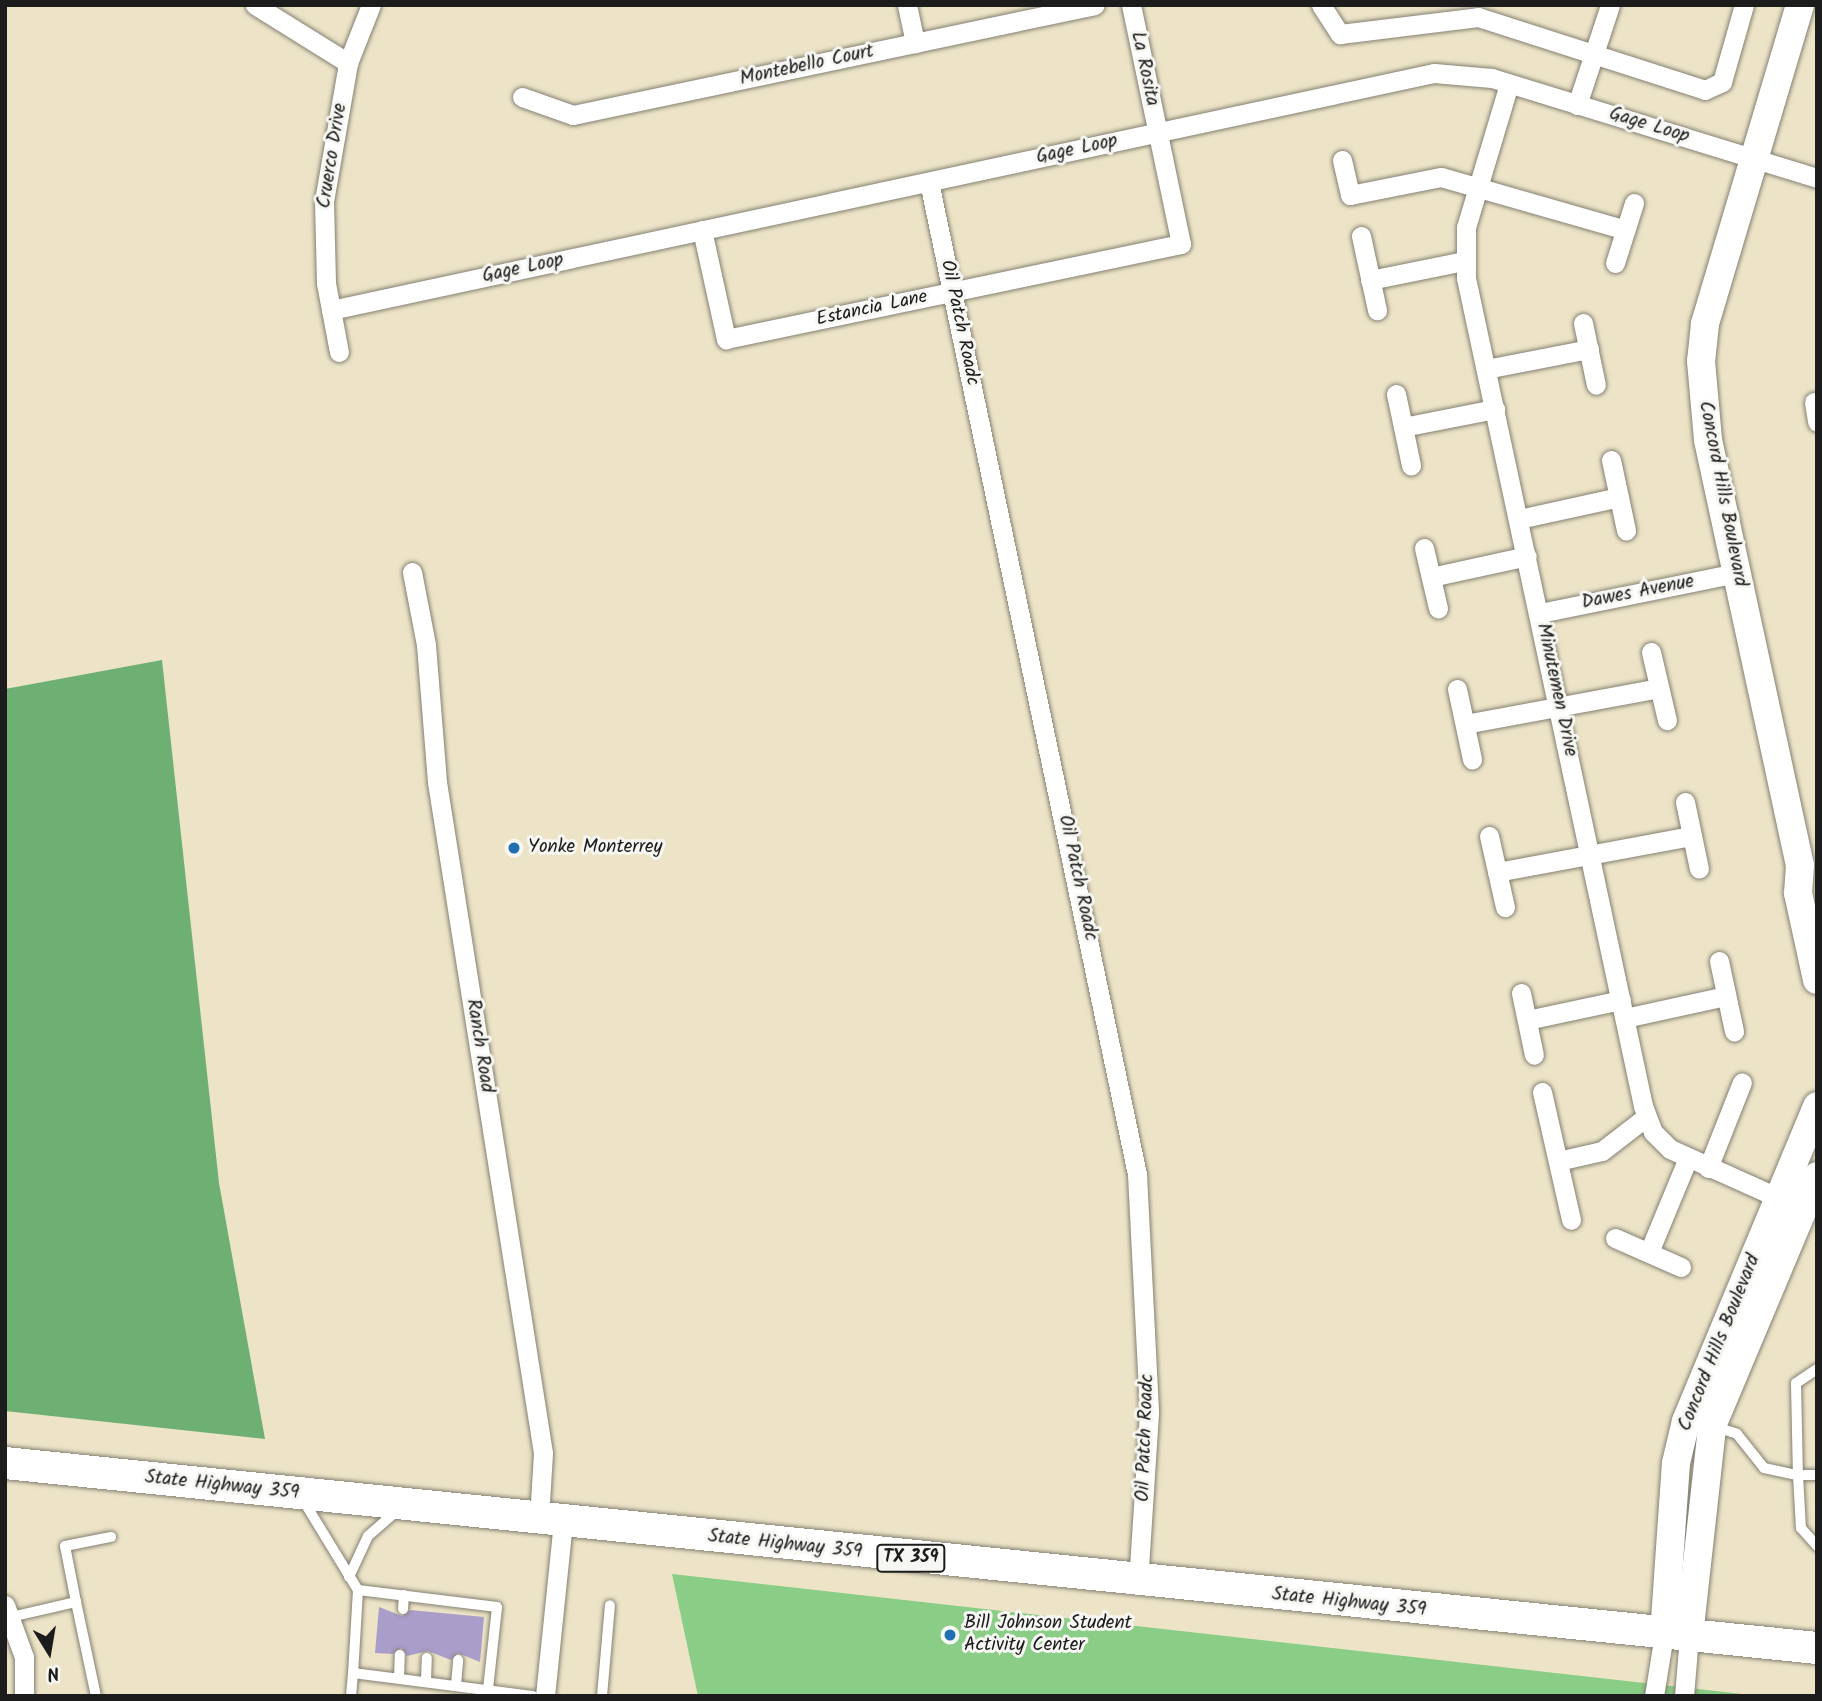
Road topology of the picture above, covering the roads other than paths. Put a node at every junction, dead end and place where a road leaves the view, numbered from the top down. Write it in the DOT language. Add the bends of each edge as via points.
graph roads {
  1 [pos="256,5"];
  2 [pos="371,5"];
  3 [pos="907,5"];
  4 [pos="1095,5"];
  5 [pos="1131,5"];
  6 [pos="1321,5"];
  7 [pos="1610,5"];
  8 [pos="1744,5"];
  9 [pos="1800,5"];
  10 [pos="1479,11"];
  11 [pos="915,43"];
  12 [pos="1595,57"];
  13 [pos="348,63"];
  14 [pos="1509,84"];
  15 [pos="522,97"];
  16 [pos="1577,105"];
  17 [pos="1158,133"];
  18 [pos="1755,158"];
  19 [pos="1342,160"];
  20 [pos="1817,178"];
  21 [pos="929,182"];
  22 [pos="1479,185"];
  23 [pos="1634,203"];
  24 [pos="702,230"];
  25 [pos="1626,230"];
  26 [pos="1361,236"];
  27 [pos="1464,261"];
  28 [pos="1615,264"];
  29 [pos="1370,280"];
  30 [pos="952,292"];
  31 [pos="331,310"];
  32 [pos="1377,310"];
  33 [pos="1583,323"];
  34 [pos="1589,349"];
  35 [pos="339,352"];
  36 [pos="1486,369"];
  37 [pos="1596,385"];
  38 [pos="1396,394"];
  39 [pos="1814,402"];
  40 [pos="1495,409"];
  41 [pos="1817,422"];
  42 [pos="1403,427"];
  43 [pos="1611,460"];
  44 [pos="1411,465"];
  45 [pos="1619,497"];
  46 [pos="1519,519"];
  47 [pos="1626,530"];
  48 [pos="1424,548"];
  49 [pos="1527,556"];
  50 [pos="412,572"];
  51 [pos="1737,573"];
  52 [pos="1431,577"];
  53 [pos="1438,608"];
  54 [pos="1540,613"];
  55 [pos="1651,652"];
  56 [pos="1659,688"];
  57 [pos="1457,689"];
  58 [pos="1559,705"];
  59 [pos="1667,720"];
  60 [pos="1465,724"];
  61 [pos="1472,759"];
  62 [pos="1685,802"];
  63 [pos="1489,836"];
  64 [pos="1692,836"];
  65 [pos="1591,858"];
  66 [pos="1699,869"];
  67 [pos="1811,870"];
  68 [pos="1497,872"];
  69 [pos="1505,907"];
  70 [pos="1719,961"];
  71 [pos="1817,980"];
  72 [pos="1521,993"];
  73 [pos="1726,996"];
  74 [pos="1623,1009"];
  75 [pos="1527,1020"];
  76 [pos="1734,1031"];
  77 [pos="1534,1055"];
  78 [pos="1742,1082"];
  79 [pos="1542,1092"];
  80 [pos="1817,1106"];
  81 [pos="1646,1117"];
  82 [pos="1688,1158"];
  83 [pos="1558,1161"];
  84 [pos="1708,1168"];
  85 [pos="1817,1176"];
  86 [pos="1791,1203"];
  87 [pos="1571,1220"];
  88 [pos="1615,1238"];
  89 [pos="1649,1252"];
  90 [pos="1681,1267"];
  91 [pos="1817,1370"];
  92 [pos="1699,1423"];
  93 [pos="5,1463"];
  94 [pos="1798,1475"];
  95 [pos="1817,1475"];
  96 [pos="299,1494"];
  97 [pos="403,1505"];
  98 [pos="551,1520"];
  99 [pos="111,1536"];
  100 [pos="1817,1546"];
  101 [pos="349,1577"];
  102 [pos="1138,1582"];
  103 [pos="358,1590"];
  104 [pos="404,1595"];
  105 [pos="432,1599"];
  106 [pos="76,1602"];
  107 [pos="463,1602"];
  108 [pos="610,1605"];
  109 [pos="402,1609"];
  110 [pos="8,1611"];
  111 [pos="431,1612"];
  112 [pos="461,1615"];
  113 [pos="1677,1635"];
  114 [pos="1817,1648"];
  115 [pos="400,1655"];
  116 [pos="427,1658"];
  117 [pos="458,1661"];
  118 [pos="353,1673"];
  119 [pos="399,1678"];
  120 [pos="426,1681"];
  121 [pos="456,1685"];
  122 [pos="494,1692"];
  123 [pos="24,1696"];
  124 [pos="96,1696"];
  125 [pos="351,1696"];
  126 [pos="533,1696"];
  127 [pos="545,1696"];
  128 [pos="602,1696"];
  129 [pos="1654,1696"];
  130 [pos="1684,1696"];
  1 -- 13 [label="street"];
  2 -- 13 [label="street, Cruerco Drive"];
  3 -- 11 [label="street"];
  4 -- 11 [label="street, Montebello Court"];
  5 -- 17 [label="street, La Rosita"];
  6 -- 10 [label="street" via="1327,23 1351,35"];
  7 -- 12 [label="street"];
  8 -- 12 [label="street" via="1722,82 1714,88 1690,90"];
  9 -- 18 [label="street, Concord Hills Boulevard"];
  10 -- 12 [label="street"];
  11 -- 15 [label="street, Montebello Court" via="573,115"];
  12 -- 16 [label="street"];
  13 -- 31 [label="street, Cruerco Drive" via="324,201"];
  14 -- 16 [label="street, Gage Loop"];
  14 -- 17 [label="street, Gage Loop" via="1434,73"];
  14 -- 22 [label="street, Minutemen Drive"];
  16 -- 18 [label="street, Gage Loop"];
  17 -- 21 [label="street, Gage Loop"];
  17 -- 30 [label="street, Estancia Lane" via="1181,244"];
  18 -- 20 [label="street, Gage Loop"];
  18 -- 51 [label="street, Concord Hills Boulevard" via="1705,324 1701,361 1708,440"];
  19 -- 22 [label="street" via="1350,195 1441,177"];
  21 -- 24 [label="street, Gage Loop"];
  21 -- 30 [label="street, Oil Patch Roadc"];
  22 -- 25 [label="street"];
  22 -- 27 [label="street, Minutemen Drive"];
  23 -- 25 [label="street"];
  24 -- 30 [label="street, Estancia Lane" via="726,339"];
  24 -- 31 [label="street, Gage Loop"];
  25 -- 28 [label="street"];
  26 -- 29 [label="street"];
  27 -- 29 [label="street"];
  27 -- 36 [label="street, Minutemen Drive"];
  29 -- 32 [label="street"];
  30 -- 102 [label="street, Oil Patch Roadc" via="1137,1174 1149,1413"];
  31 -- 35 [label="street, Cruerco Drive"];
  33 -- 34 [label="street"];
  34 -- 36 [label="street"];
  34 -- 37 [label="street"];
  36 -- 40 [label="street, Minutemen Drive"];
  38 -- 42 [label="street"];
  39 -- 41 [label="street"];
  40 -- 42 [label="street"];
  40 -- 46 [label="street, Minutemen Drive"];
  42 -- 44 [label="street"];
  43 -- 45 [label="street"];
  45 -- 46 [label="street"];
  45 -- 47 [label="street"];
  46 -- 49 [label="street, Minutemen Drive"];
  48 -- 52 [label="street"];
  49 -- 52 [label="street"];
  49 -- 54 [label="street, Minutemen Drive"];
  50 -- 98 [label="street, Ranch Road" via="426,645 437,782"];
  51 -- 54 [label="street, Dawes Avenue"];
  51 -- 67 [label="street, Concord Hills Boulevard"];
  52 -- 53 [label="street"];
  54 -- 58 [label="street, Minutemen Drive"];
  55 -- 56 [label="street"];
  56 -- 58 [label="street"];
  56 -- 59 [label="street"];
  57 -- 60 [label="street"];
  58 -- 60 [label="street"];
  58 -- 65 [label="street, Minutemen Drive"];
  60 -- 61 [label="street"];
  62 -- 64 [label="street"];
  63 -- 68 [label="street"];
  64 -- 65 [label="street"];
  64 -- 66 [label="street"];
  65 -- 68 [label="street"];
  65 -- 74 [label="street, Minutemen Drive"];
  67 -- 71 [label="street, Concord Hills Boulevard" via="1798,893"];
  68 -- 69 [label="street"];
  70 -- 73 [label="street"];
  72 -- 75 [label="street"];
  73 -- 74 [label="street"];
  73 -- 76 [label="street"];
  74 -- 75 [label="street"];
  74 -- 81 [label="street, Minutemen Drive"];
  75 -- 77 [label="street"];
  78 -- 84 [label="street"];
  79 -- 83 [label="street"];
  80 -- 86 [label="street, Concord Hills Boulevard"];
  81 -- 82 [label="street, Minutemen Drive" via="1659,1140"];
  81 -- 83 [label="street" via="1602,1151"];
  82 -- 84 [label="street, Minutemen Drive"];
  82 -- 89 [label="street"];
  83 -- 87 [label="street"];
  84 -- 86 [label="street, Minutemen Drive"];
  85 -- 86 [label="street, Concord Hills Boulevard"];
  86 -- 92 [label="street, Concord Hills Boulevard"];
  88 -- 89 [label="street"];
  89 -- 90 [label="street"];
  91 -- 94 [label="lane" via="1796,1383"];
  92 -- 94 [label="lane" via="1737,1434 1763,1468"];
  92 -- 113 [label="street, Concord Hills Boulevard"];
  93 -- 96 [label="main road, State Highway 359 / TX 359"];
  94 -- 95 [label="lane"];
  94 -- 100 [label="lane" via="1801,1528"];
  96 -- 97 [label="main road, State Highway 359 / TX 359"];
  96 -- 101 [label="lane"];
  97 -- 98 [label="main road, State Highway 359 / TX 359"];
  97 -- 101 [label="lane" via="368,1535"];
  98 -- 102 [label="main road, State Highway 359 / TX 359"];
  98 -- 127 [label="street, Ranch Road"];
  99 -- 106 [label="lane" via="65,1546"];
  101 -- 103 [label="lane"];
  102 -- 113 [label="main road, State Highway 359 / TX 359"];
  103 -- 104 [label="lane"];
  103 -- 118 [label="lane"];
  104 -- 105 [label="lane"];
  104 -- 109 [label="lane"];
  105 -- 107 [label="lane"];
  105 -- 111 [label="lane"];
  106 -- 110 [label="lane"];
  106 -- 124 [label="lane"];
  107 -- 112 [label="lane"];
  107 -- 122 [label="lane" via="497,1607"];
  108 -- 128 [label="lane"];
  110 -- 123 [label="street" via="24,1657"];
  113 -- 114 [label="main road, State Highway 359 / TX 359"];
  113 -- 129 [label="street"];
  113 -- 130 [label="street"];
  115 -- 119 [label="lane"];
  116 -- 120 [label="lane"];
  117 -- 121 [label="lane"];
  118 -- 119 [label="lane"];
  118 -- 125 [label="lane"];
  119 -- 120 [label="lane"];
  120 -- 121 [label="lane"];
  121 -- 122 [label="lane"];
  122 -- 126 [label="lane"];
}
